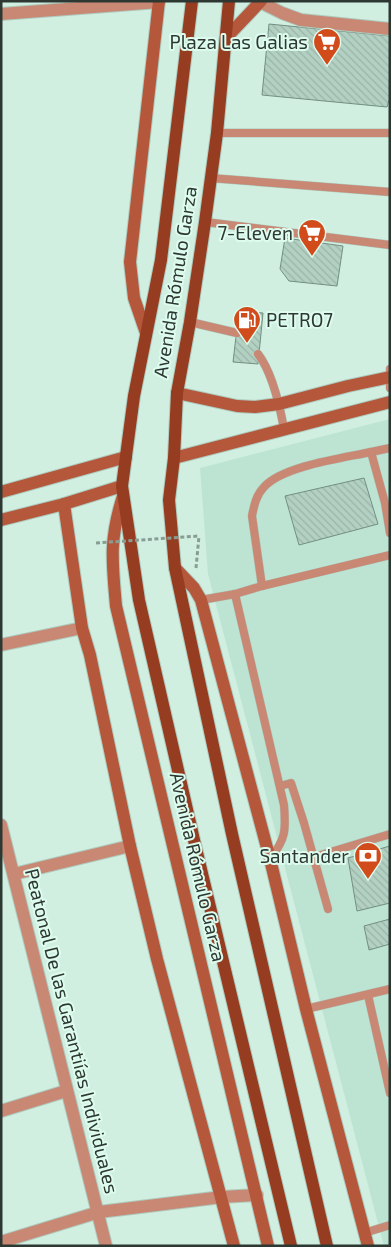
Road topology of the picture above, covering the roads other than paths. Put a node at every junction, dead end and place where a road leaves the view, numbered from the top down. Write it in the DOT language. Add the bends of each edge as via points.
graph roads {
  1 [pos="159,1"];
  2 [pos="192,1"];
  3 [pos="229,1"];
  4 [pos="260,1"];
  5 [pos="1,14"];
  6 [pos="390,29"];
  7 [pos="226,38"];
  8 [pos="217,133"];
  9 [pos="390,133"];
  10 [pos="210,178"];
  11 [pos="390,192"];
  12 [pos="205,222"];
  13 [pos="390,245"];
  14 [pos="190,322"];
  15 [pos="146,333"];
  16 [pos="237,333"];
  17 [pos="258,354"];
  18 [pos="390,378"];
  19 [pos="177,393"];
  20 [pos="390,402"];
  21 [pos="279,404"];
  22 [pos="284,430"];
  23 [pos="390,448"];
  24 [pos="371,452"];
  25 [pos="126,457"];
  26 [pos="174,458"];
  27 [pos="123,491"];
  28 [pos="1,492"];
  29 [pos="64,504"];
  30 [pos="1,520"];
  31 [pos="390,533"];
  32 [pos="390,555"];
  33 [pos="175,568"];
  34 [pos="262,586"];
  35 [pos="235,594"];
  36 [pos="201,600"];
  37 [pos="82,628"];
  38 [pos="1,646"];
  39 [pos="280,786"];
  40 [pos="1,825"];
  41 [pos="390,834"];
  42 [pos="130,846"];
  43 [pos="314,857"];
  44 [pos="270,859"];
  45 [pos="14,874"];
  46 [pos="328,909"];
  47 [pos="390,989"];
  48 [pos="368,995"];
  49 [pos="306,1009"];
  50 [pos="66,1091"];
  51 [pos="390,1093"];
  52 [pos="1,1111"];
  53 [pos="257,1195"];
  54 [pos="222,1197"];
  55 [pos="99,1212"];
  56 [pos="390,1225"];
  57 [pos="366,1240"];
  58 [pos="1,1242"];
  59 [pos="106,1246"];
  60 [pos="234,1246"];
  61 [pos="268,1246"];
  62 [pos="290,1246"];
  63 [pos="327,1246"];
  1 -- 5 [label="street"];
  1 -- 15 [label="street, Avenida Rómulo Garza" via="130,262 134,298"];
  2 -- 15 [label="main road, Avenida Rómulo Garza" via="161,260"];
  3 -- 7 [label="main road, Avenida Rómulo Garza"];
  4 -- 6 [label="street" via="301,20"];
  4 -- 7 [label="street"];
  7 -- 8 [label="main road, Avenida Rómulo Garza"];
  8 -- 9 [label="lane"];
  8 -- 10 [label="main road, Avenida Rómulo Garza"];
  10 -- 11 [label="lane"];
  10 -- 12 [label="main road, Avenida Rómulo Garza"];
  12 -- 13 [label="lane"];
  12 -- 14 [label="main road, Avenida Rómulo Garza"];
  14 -- 16 [label="lane"];
  14 -- 19 [label="main road, Avenida Rómulo Garza"];
  15 -- 25 [label="main road, Avenida Rómulo Garza"];
  17 -- 21 [label="lane"];
  18 -- 21 [label="street"];
  19 -- 21 [label="street" via="237,406"];
  19 -- 26 [label="main road, Avenida Rómulo Garza"];
  20 -- 22 [label="street"];
  21 -- 22 [label="lane"];
  22 -- 26 [label="street"];
  23 -- 24 [label="lane"];
  24 -- 31 [label="lane"];
  24 -- 34 [label="lane" via="316,464 263,487 252,516"];
  25 -- 27 [label="main road, Avenida Rómulo Garza"];
  25 -- 28 [label="street"];
  26 -- 33 [label="main road, Avenida Rómulo Garza" via="169,500"];
  27 -- 29 [label="street"];
  27 -- 53 [label="street, Avenida Rómulo Garza" via="112,549 116,606"];
  27 -- 62 [label="main road, Avenida Rómulo Garza" via="139,600"];
  29 -- 30 [label="street"];
  29 -- 37 [label="street"];
  32 -- 34 [label="lane"];
  33 -- 36 [label="street"];
  33 -- 63 [label="main road, Avenida Rómulo Garza" via="232,834"];
  34 -- 35 [label="lane"];
  35 -- 36 [label="lane"];
  35 -- 39 [label="lane"];
  36 -- 44 [label="street"];
  37 -- 38 [label="street"];
  37 -- 42 [label="street"];
  39 -- 43 [label="lane" via="291,783"];
  39 -- 44 [label="lane" via="286,823 281,845"];
  40 -- 45 [label="street, Peatonal De las Garantiías Individuales"];
  41 -- 43 [label="lane"];
  42 -- 45 [label="street"];
  42 -- 54 [label="street"];
  43 -- 46 [label="lane"];
  44 -- 49 [label="street"];
  45 -- 50 [label="street, Peatonal De las Garantiías Individuales"];
  47 -- 48 [label="lane"];
  48 -- 49 [label="lane"];
  48 -- 51 [label="lane"];
  49 -- 57 [label="street"];
  50 -- 52 [label="street"];
  50 -- 55 [label="street, Peatonal De las Garantiías Individuales"];
  53 -- 54 [label="street"];
  53 -- 61 [label="street, Avenida Rómulo Garza"];
  54 -- 55 [label="street"];
  54 -- 60 [label="street"];
  55 -- 58 [label="street"];
  55 -- 59 [label="street, Peatonal De las Garantiías Individuales"];
  56 -- 57 [label="lane"];
}
